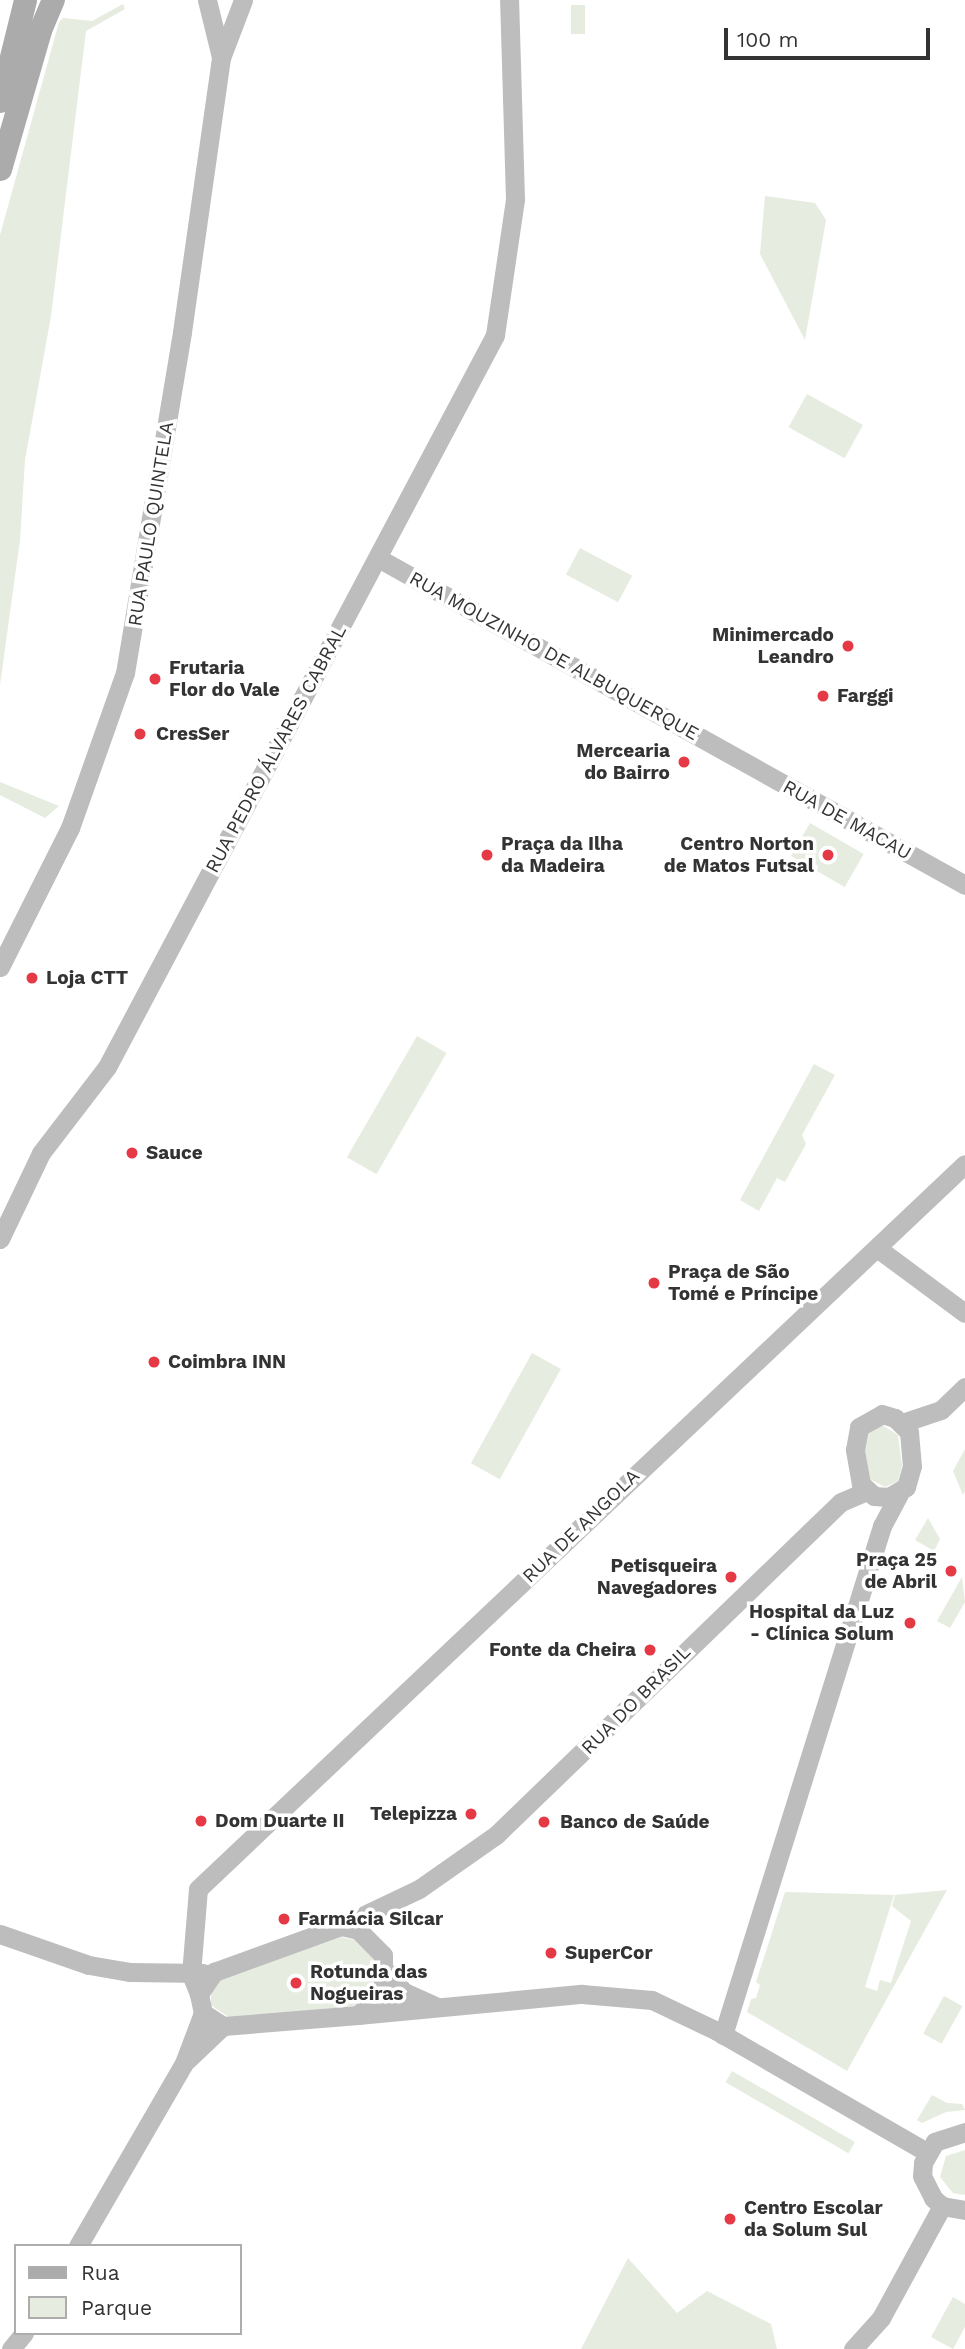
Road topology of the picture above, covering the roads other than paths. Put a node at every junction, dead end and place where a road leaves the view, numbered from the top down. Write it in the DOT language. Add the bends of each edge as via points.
graph roads {
  1 [pos="25,0"];
  2 [pos="53,0"];
  3 [pos="207,0"];
  4 [pos="242,0"];
  5 [pos="509,0"];
  6 [pos="221,58"];
  7 [pos="0,101"];
  8 [pos="0,169"];
  9 [pos="378,558"];
  10 [pos="729,754"];
  11 [pos="965,885"];
  12 [pos="0,967"];
  13 [pos="965,1164"];
  14 [pos="0,1239"];
  15 [pos="877,1248"];
  16 [pos="965,1313"];
  17 [pos="965,1387"];
  18 [pos="941,1410"];
  19 [pos="902,1423"];
  20 [pos="911,1452"];
  21 [pos="871,1493"];
  22 [pos="899,1494"];
  23 [pos="882,1525"];
  24 [pos="396,1899"];
  25 [pos="341,1926"];
  26 [pos="0,1934"];
  27 [pos="373,1940"];
  28 [pos="193,1950"];
  29 [pos="216,1971"];
  30 [pos="387,1972"];
  31 [pos="150,1974"];
  32 [pos="191,1974"];
  33 [pos="200,2002"];
  34 [pos="435,2006"];
  35 [pos="358,2015"];
  36 [pos="223,2026"];
  37 [pos="723,2035"];
  38 [pos="184,2063"];
  39 [pos="965,2133"];
  40 [pos="927,2152"];
  41 [pos="942,2206"];
  42 [pos="965,2210"];
  43 [pos="79,2244"];
  44 [pos="22,2335"];
  45 [pos="11,2349"];
  46 [pos="853,2349"];
  1 -- 7 [label="main road"];
  2 -- 8 [label="main road"];
  3 -- 4 [label="street" via="226,7"];
  3 -- 6 [label="street, RUA PAULO QUINTELA"];
  4 -- 6 [label="street, RUA PAULO QUINTELA"];
  5 -- 9 [label="street, RUA PEDRO ÁLVARES CABRAL" via="514,200 495,335"];
  6 -- 12 [label="street, RUA PAULO QUINTELA" via="183,332 125,673 70,828"];
  9 -- 10 [label="street, RUA MOUZINHO DE ALBUQUERQUE"];
  9 -- 14 [label="street, RUA PEDRO ÁLVARES CABRAL" via="107,1067 41,1153"];
  10 -- 11 [label="street, RUA DE MACAU"];
  13 -- 15 [label="street, RUA DE ANGOLA"];
  15 -- 16 [label="street"];
  15 -- 28 [label="street, RUA DE ANGOLA" via="198,1889"];
  17 -- 18 [label="street"];
  18 -- 19 [label="street"];
  18 -- 20 [label="street"];
  19 -- 20 [label="street" via="909,1432"];
  19 -- 21 [label="street" via="882,1414 859,1427 857,1469"];
  20 -- 22 [label="street" via="912,1477"];
  21 -- 22 [label="street, RUA DO BRASIL"];
  21 -- 23 [label="street"];
  21 -- 24 [label="street, RUA DO BRASIL" via="841,1502 496,1835 454,1867"];
  22 -- 23 [label="street"];
  23 -- 37 [label="street"];
  24 -- 25 [label="street, RUA DO BRASIL"];
  24 -- 27 [label="street, RUA DO BRASIL" via="381,1915"];
  25 -- 27 [label="street"];
  25 -- 29 [label="street"];
  26 -- 31 [label="street" via="53,1956"];
  27 -- 30 [label="street"];
  28 -- 29 [label="street"];
  28 -- 31 [label="street" via="180,1964"];
  28 -- 32 [label="street"];
  29 -- 32 [label="street"];
  29 -- 33 [label="street"];
  30 -- 34 [label="street" via="404,1992"];
  30 -- 35 [label="street" via="373,2005"];
  31 -- 32 [label="street"];
  31 -- 33 [label="street"];
  32 -- 33 [label="street"];
  33 -- 36 [label="street"];
  33 -- 38 [label="street"];
  34 -- 35 [label="street" via="409,2013"];
  34 -- 37 [label="street" via="613,1993 652,2000"];
  35 -- 36 [label="street"];
  36 -- 38 [label="street"];
  37 -- 40 [label="street"];
  38 -- 43 [label="street"];
  39 -- 40 [label="street" via="945,2136"];
  40 -- 41 [label="street" via="923,2164 926,2188"];
  41 -- 42 [label="street"];
  41 -- 46 [label="street" via="881,2318"];
  44 -- 45 [label="street"];
}
